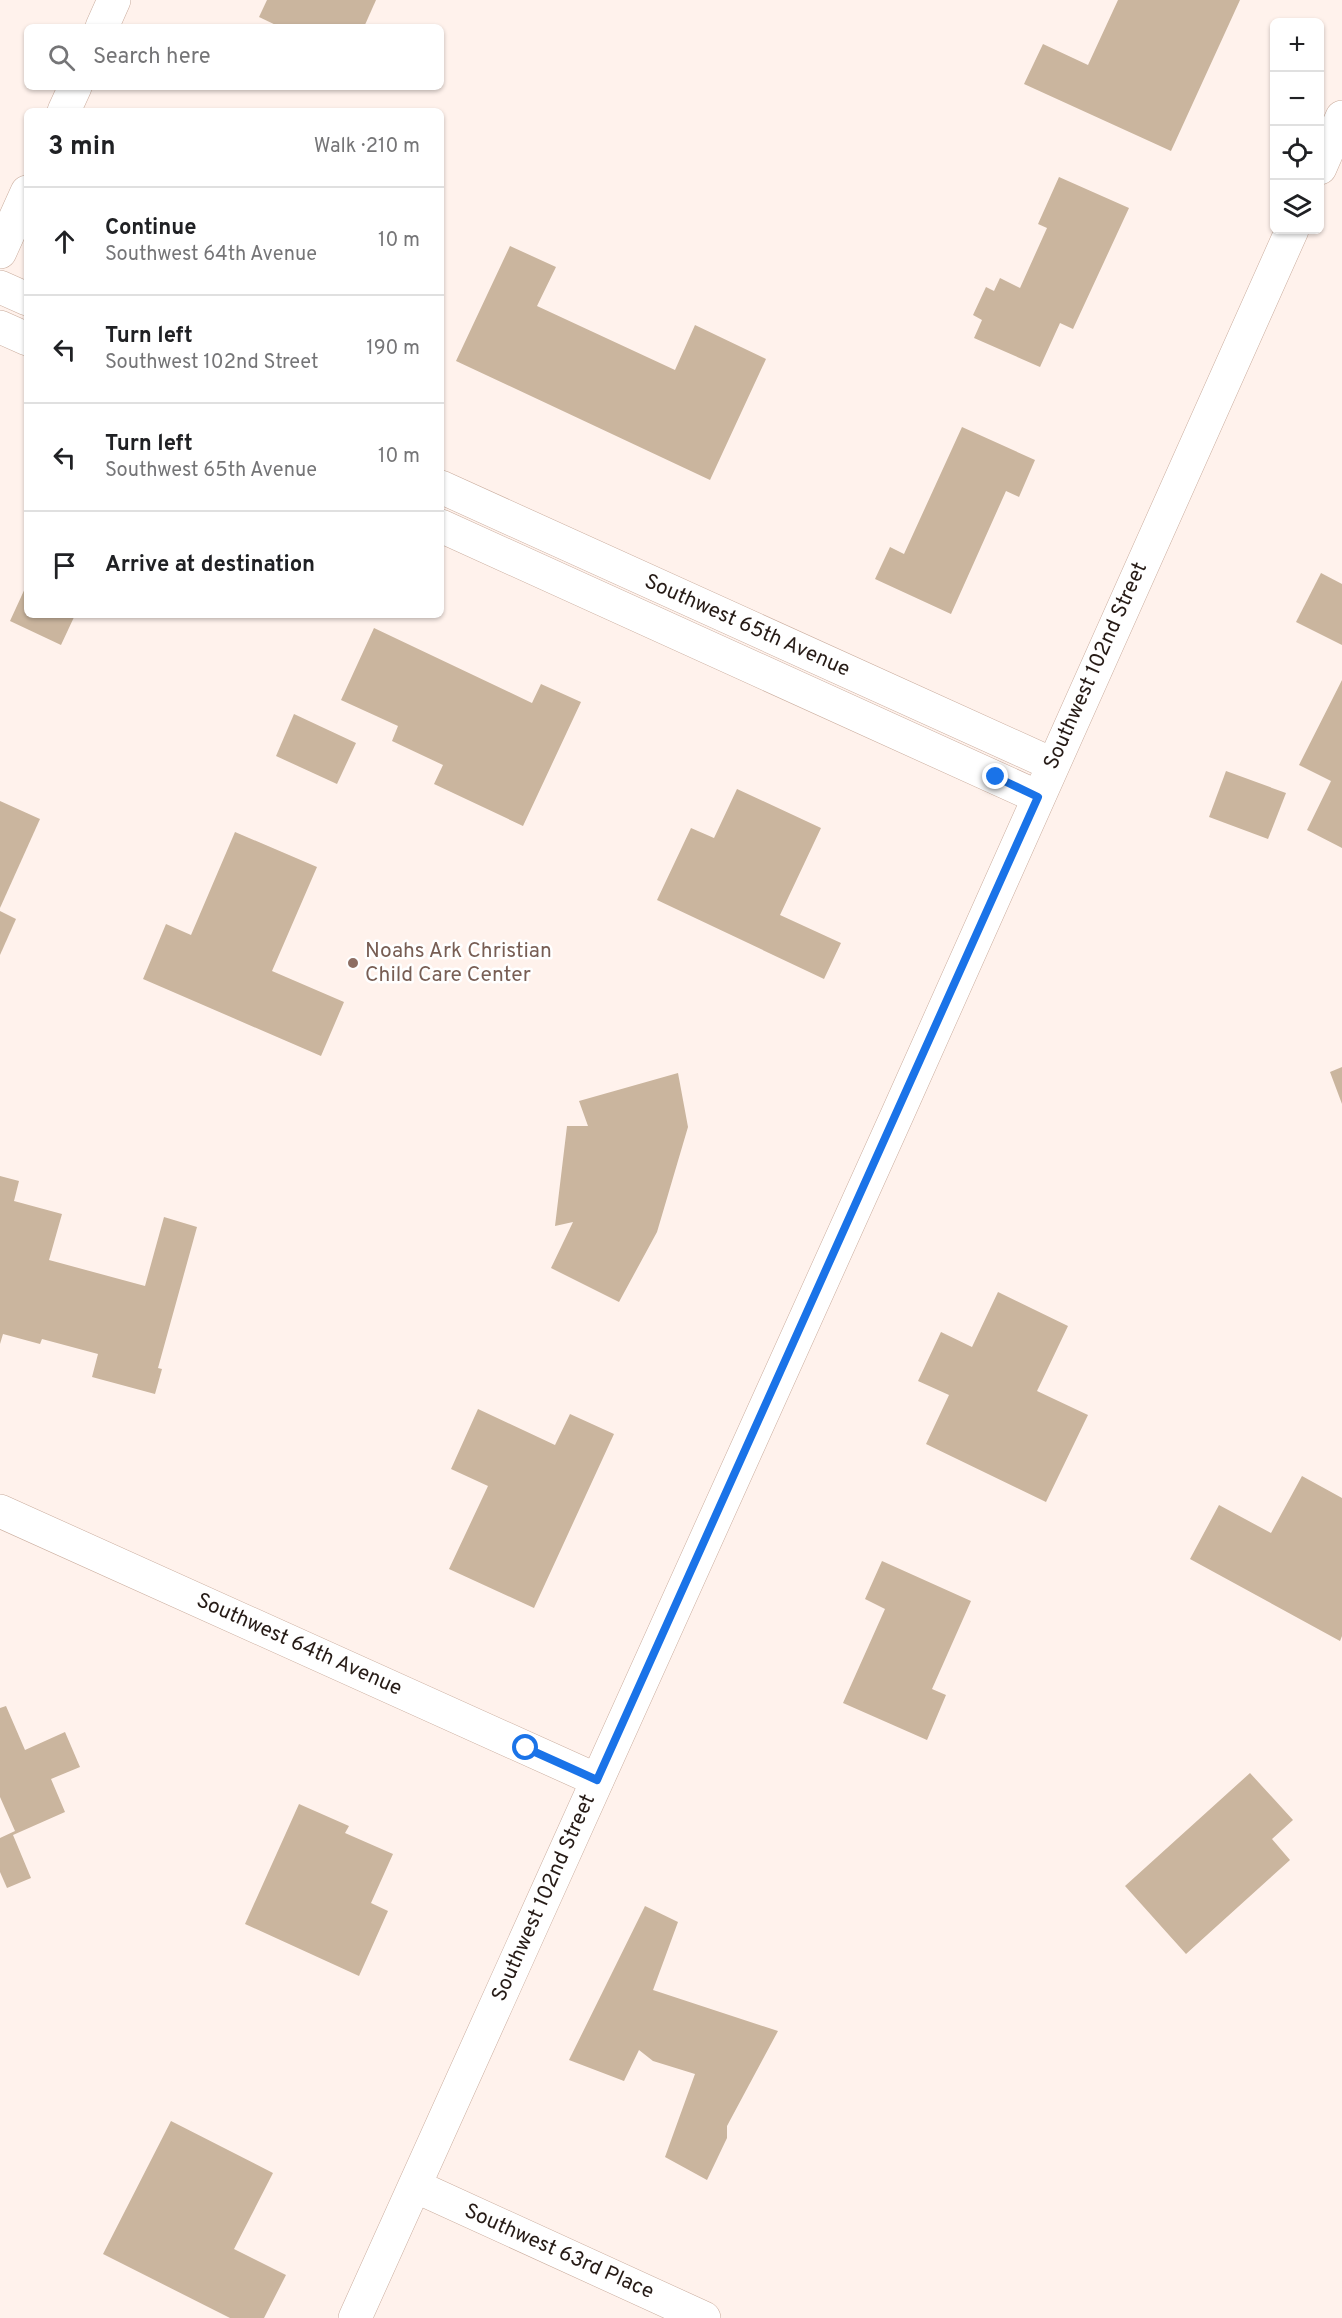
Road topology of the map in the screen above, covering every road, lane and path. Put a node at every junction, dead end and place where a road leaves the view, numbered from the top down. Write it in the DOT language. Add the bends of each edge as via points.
graph roads {
  1 [pos="114,0"];
  2 [pos="103,24"];
  3 [pos="74,90"];
  4 [pos="65,108"];
  5 [pos="1342,117"];
  6 [pos="1324,159"];
  7 [pos="24,199"];
  8 [pos="1290,234"];
  9 [pos="0,252"];
  10 [pos="0,287"];
  11 [pos="24,298"];
  12 [pos="0,327"];
  13 [pos="24,338"];
  14 [pos="444,488"];
  15 [pos="444,527"];
  16 [pos="1052,764"];
  17 [pos="1038,797"];
  18 [pos="0,1511"];
  19 [pos="597,1780"];
  20 [pos="415,2186"];
  21 [pos="355,2318"];
  22 [pos="704,2318"];
  1 -- 2 [label="street"];
  3 -- 4 [label="street"];
  5 -- 6 [label="street"];
  7 -- 9 [label="street"];
  8 -- 16 [label="street, Southwest 102nd Street"];
  10 -- 11 [label="street"];
  12 -- 13 [label="street"];
  14 -- 16 [label="street, Southwest 65th Avenue"];
  15 -- 17 [label="street, Southwest 65th Avenue"];
  16 -- 17 [label="street, Southwest 102nd Street"];
  17 -- 19 [label="street, Southwest 102nd Street"];
  18 -- 19 [label="street, Southwest 64th Avenue"];
  19 -- 20 [label="street, Southwest 102nd Street"];
  20 -- 21 [label="street, Southwest 102nd Street"];
  20 -- 22 [label="street, Southwest 63rd Place"];
}
